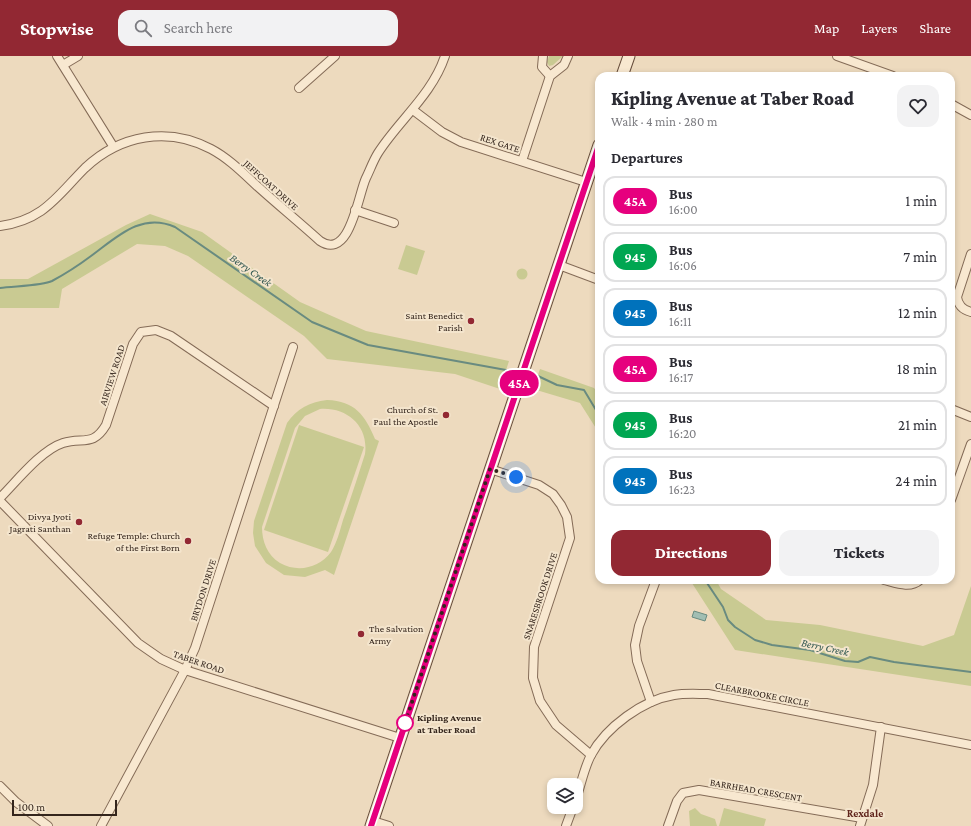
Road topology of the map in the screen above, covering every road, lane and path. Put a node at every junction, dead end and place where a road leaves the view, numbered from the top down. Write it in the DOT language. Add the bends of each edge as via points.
graph roads {
  1 [pos="57,56"];
  2 [pos="78,56"];
  3 [pos="335,56"];
  4 [pos="445,56"];
  5 [pos="543,56"];
  6 [pos="568,56"];
  7 [pos="629,56"];
  8 [pos="837,56"];
  9 [pos="63,65"];
  10 [pos="623,72"];
  11 [pos="882,72"];
  12 [pos="550,76"];
  13 [pos="299,88"];
  14 [pos="955,106"];
  15 [pos="413,110"];
  16 [pos="971,115"];
  17 [pos="113,146"];
  18 [pos="595,156"];
  19 [pos="522,161"];
  20 [pos="586,182"];
  21 [pos="355,210"];
  22 [pos="394,223"];
  23 [pos="0,226"];
  24 [pos="971,254"];
  25 [pos="559,265"];
  26 [pos="595,278"];
  27 [pos="971,312"];
  28 [pos="293,347"];
  29 [pos="274,406"];
  30 [pos="955,410"];
  31 [pos="971,416"];
  32 [pos="971,444"];
  33 [pos="490,469"];
  34 [pos="955,489"];
  35 [pos="0,500"];
  36 [pos="655,584"];
  37 [pos="902,584"];
  38 [pos="913,584"];
  39 [pos="185,670"];
  40 [pos="651,702"];
  41 [pos="882,727"];
  42 [pos="400,738"];
  43 [pos="971,745"];
  44 [pos="591,755"];
  45 [pos="583,778"];
  46 [pos="0,786"];
  47 [pos="570,814"];
  48 [pos="861,822"];
  49 [pos="372,823"];
  50 [pos="48,826"];
  51 [pos="101,826"];
  52 [pos="389,826"];
  53 [pos="566,826"];
  54 [pos="668,826"];
  1 -- 9 [label="street"];
  2 -- 9 [label="street"];
  3 -- 13 [label="street"];
  4 -- 15 [label="street, JEFFCOAT DRIVE" via="432,84"];
  5 -- 12 [label="street" via="542,68"];
  6 -- 12 [label="street" via="564,65"];
  7 -- 10 [label="main road"];
  8 -- 11 [label="street"];
  9 -- 17 [label="street"];
  12 -- 19 [label="street"];
  14 -- 16 [label="street"];
  15 -- 19 [label="street, REX GATE" via="442,132 462,142"];
  15 -- 21 [label="street, JEFFCOAT DRIVE" via="377,154 362,186"];
  17 -- 21 [label="street, JEFFCOAT DRIVE" via="160,136 187,139 206,146 231,162 326,244 336,244 344,238"];
  17 -- 23 [label="street, JEFFCOAT DRIVE" via="85,168 56,200 41,212 19,222"];
  18 -- 20 [label="main road"];
  19 -- 20 [label="street, REX GATE"];
  20 -- 25 [label="main road"];
  21 -- 22 [label="street"];
  24 -- 27 [label="street" via="957,297 962,307"];
  25 -- 26 [label="street"];
  25 -- 33 [label="main road"];
  28 -- 29 [label="street, BRYDON DRIVE"];
  29 -- 35 [label="street, AIRVIEW ROAD" via="170,336 156,330 142,332 133,344 106,425 100,435 90,440 63,443 47,451"];
  29 -- 39 [label="street, BRYDON DRIVE" via="195,648"];
  30 -- 31 [label="street"];
  32 -- 34 [label="street"];
  33 -- 42 [label="main road"];
  33 -- 44 [label="street, SNARESBROOK DRIVE" via="539,485 553,494 567,517 570,538 534,647 533,678 540,702 556,725"];
  35 -- 39 [label="street, TABER ROAD" via="138,643 161,659"];
  36 -- 40 [label="street" via="635,645 637,661"];
  37 -- 38 [label="street"];
  39 -- 42 [label="street, TABER ROAD"];
  39 -- 51 [label="street, BRYDON DRIVE"];
  40 -- 41 [label="street, CLEARBROOKE CIRCLE" via="674,695 708,694"];
  40 -- 44 [label="street, CLEARBROOKE CIRCLE" via="630,713 610,731"];
  41 -- 43 [label="street, CLEARBROOKE CIRCLE"];
  41 -- 48 [label="street" via="873,785"];
  42 -- 49 [label="main road"];
  44 -- 45 [label="street, CLEARBROOKE CIRCLE"];
  46 -- 50 [label="street" via="16,802"];
  47 -- 53 [label="street"];
  48 -- 54 [label="street, BARRHEAD CRESCENT" via="699,790 683,793 677,801"];
  49 -- 52 [label="street"];
}
